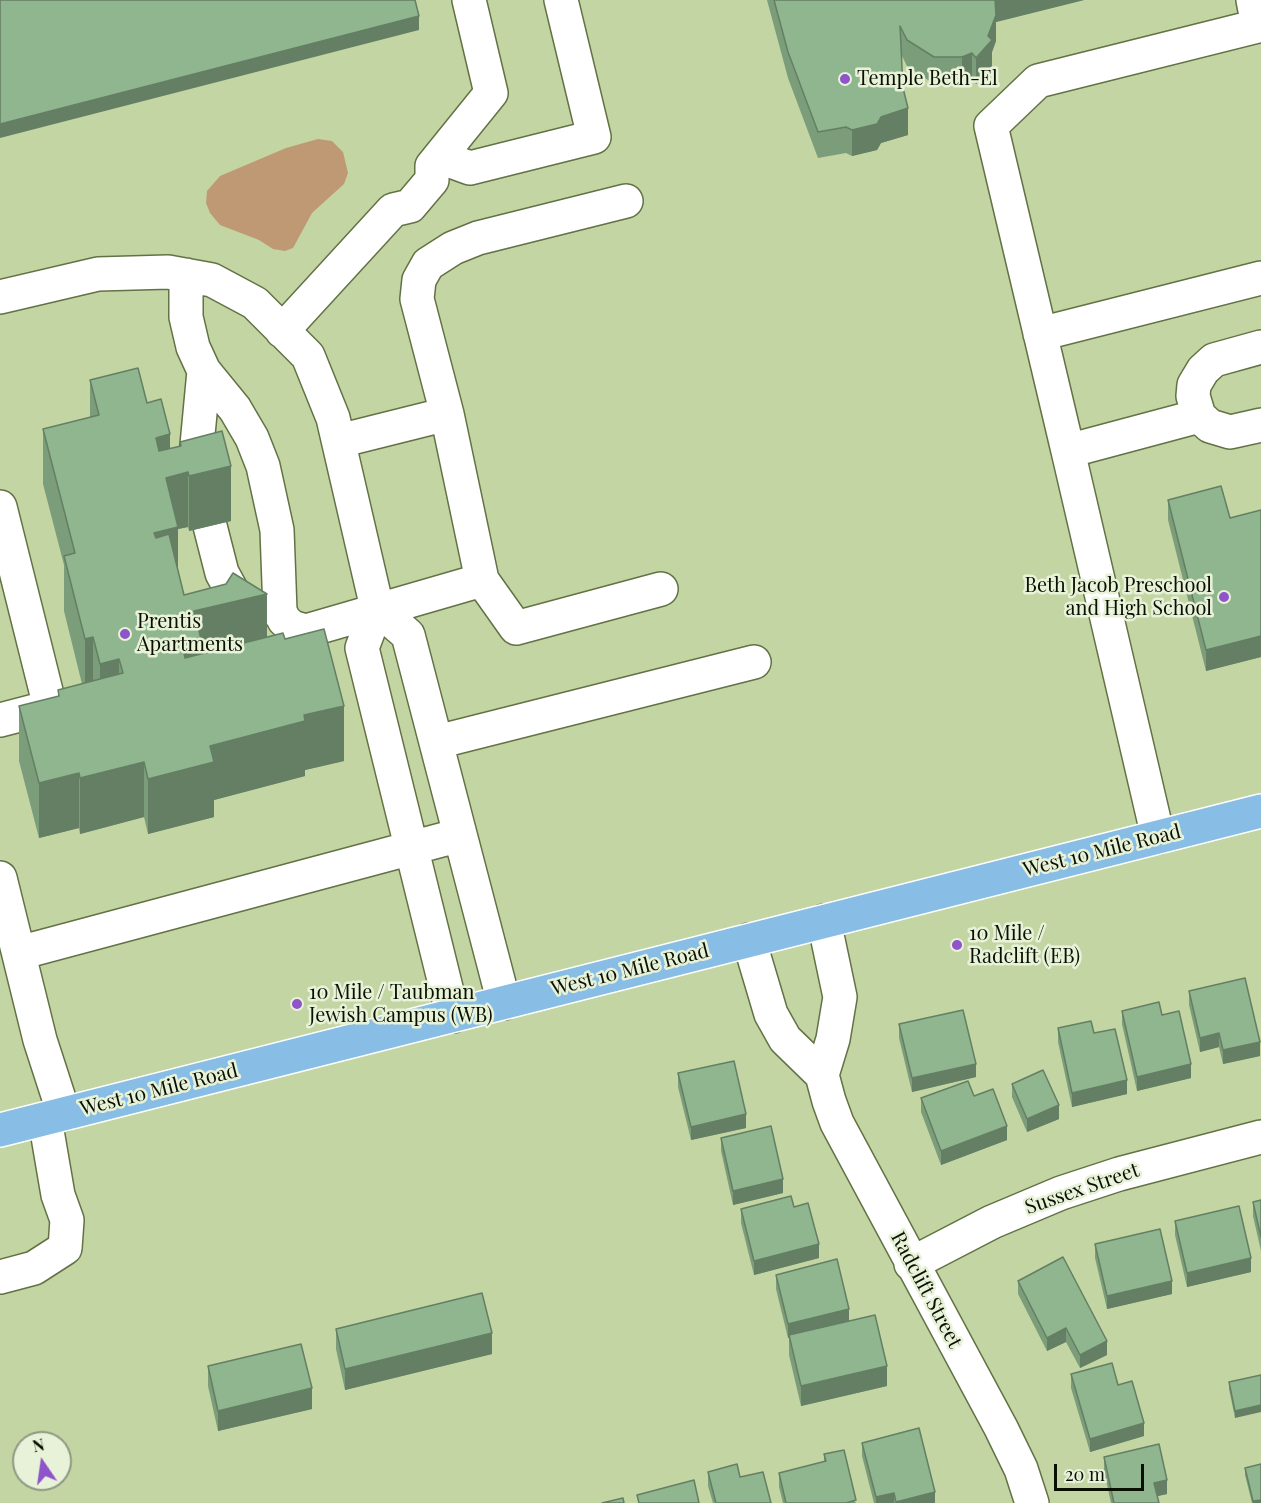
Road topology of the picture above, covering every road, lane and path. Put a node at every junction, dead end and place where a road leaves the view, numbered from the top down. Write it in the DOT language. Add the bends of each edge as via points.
graph roads {
  1 [pos="469,0"];
  2 [pos="561,0"];
  3 [pos="1257,18"];
  4 [pos="436,162"];
  5 [pos="626,201"];
  6 [pos="186,275"];
  7 [pos="1261,278"];
  8 [pos="0,297"];
  9 [pos="282,331"];
  10 [pos="1040,334"];
  11 [pos="1261,347"];
  12 [pos="204,371"];
  13 [pos="447,414"];
  14 [pos="1199,416"];
  15 [pos="1261,425"];
  16 [pos="339,441"];
  17 [pos="1068,451"];
  18 [pos="201,492"];
  19 [pos="0,507"];
  20 [pos="210,526"];
  21 [pos="482,580"];
  22 [pos="661,589"];
  23 [pos="378,608"];
  24 [pos="284,620"];
  25 [pos="754,662"];
  26 [pos="0,720"];
  27 [pos="436,742"];
  28 [pos="1261,811"];
  29 [pos="460,835"];
  30 [pos="1158,837"];
  31 [pos="412,848"];
  32 [pos="0,878"];
  33 [pos="824,921"];
  34 [pos="749,940"];
  35 [pos="19,953"];
  36 [pos="504,1003"];
  37 [pos="453,1016"];
  38 [pos="822,1076"];
  39 [pos="54,1116"];
  40 [pos="0,1130"];
  41 [pos="1261,1137"];
  42 [pos="911,1264"];
  43 [pos="0,1277"];
  44 [pos="1032,1503"];
  1 -- 4 [label="street" via="491,93"];
  2 -- 4 [label="street" via="594,137 470,168"];
  3 -- 10 [label="street" via="1038,81 991,126"];
  4 -- 9 [label="street" via="432,180 410,206 393,210"];
  5 -- 13 [label="street" via="478,238 429,264 419,280 417,299"];
  6 -- 8 [label="street" via="98,274"];
  6 -- 9 [label="street" via="212,280 255,303"];
  6 -- 12 [label="street" via="186,317"];
  7 -- 10 [label="street"];
  9 -- 16 [label="street" via="308,356"];
  10 -- 17 [label="street"];
  11 -- 14 [label="street" via="1214,360 1203,370 1194,385 1193,396"];
  12 -- 18 [label="street" via="195,466"];
  12 -- 24 [label="street" via="235,409 262,466 277,530"];
  13 -- 16 [label="street"];
  13 -- 21 [label="street"];
  14 -- 15 [label="street" via="1210,426 1230,432"];
  14 -- 17 [label="street"];
  16 -- 23 [label="street"];
  17 -- 30 [label="street"];
  19 -- 26 [label="street" via="50,707"];
  20 -- 24 [label="street" via="222,573 239,603"];
  21 -- 22 [label="street" via="516,628"];
  21 -- 23 [label="street"];
  23 -- 24 [label="street" via="306,631"];
  23 -- 27 [label="street" via="408,636"];
  23 -- 31 [label="street" via="362,648"];
  25 -- 27 [label="street"];
  27 -- 29 [label="street"];
  28 -- 30 [label="main road, West 10 Mile Road"];
  29 -- 31 [label="street"];
  29 -- 36 [label="street"];
  30 -- 33 [label="main road, West 10 Mile Road"];
  31 -- 35 [label="street"];
  31 -- 37 [label="street"];
  32 -- 35 [label="street"];
  33 -- 34 [label="main road, West 10 Mile Road"];
  33 -- 38 [label="street" via="840,997"];
  34 -- 36 [label="main road, West 10 Mile Road"];
  34 -- 38 [label="street, Radclift Street" via="771,1014 785,1039"];
  35 -- 39 [label="street"];
  36 -- 37 [label="main road, West 10 Mile Road"];
  37 -- 39 [label="main road, West 10 Mile Road"];
  38 -- 42 [label="street, Radclift Street" via="837,1123"];
  39 -- 40 [label="main road, West 10 Mile Road"];
  39 -- 43 [label="street" via="58,1195 68,1220 65,1248 34,1268"];
  41 -- 42 [label="street, Sussex Street" via="1061,1193 992,1222"];
  42 -- 44 [label="street, Radclift Street" via="1022,1469"];
}
